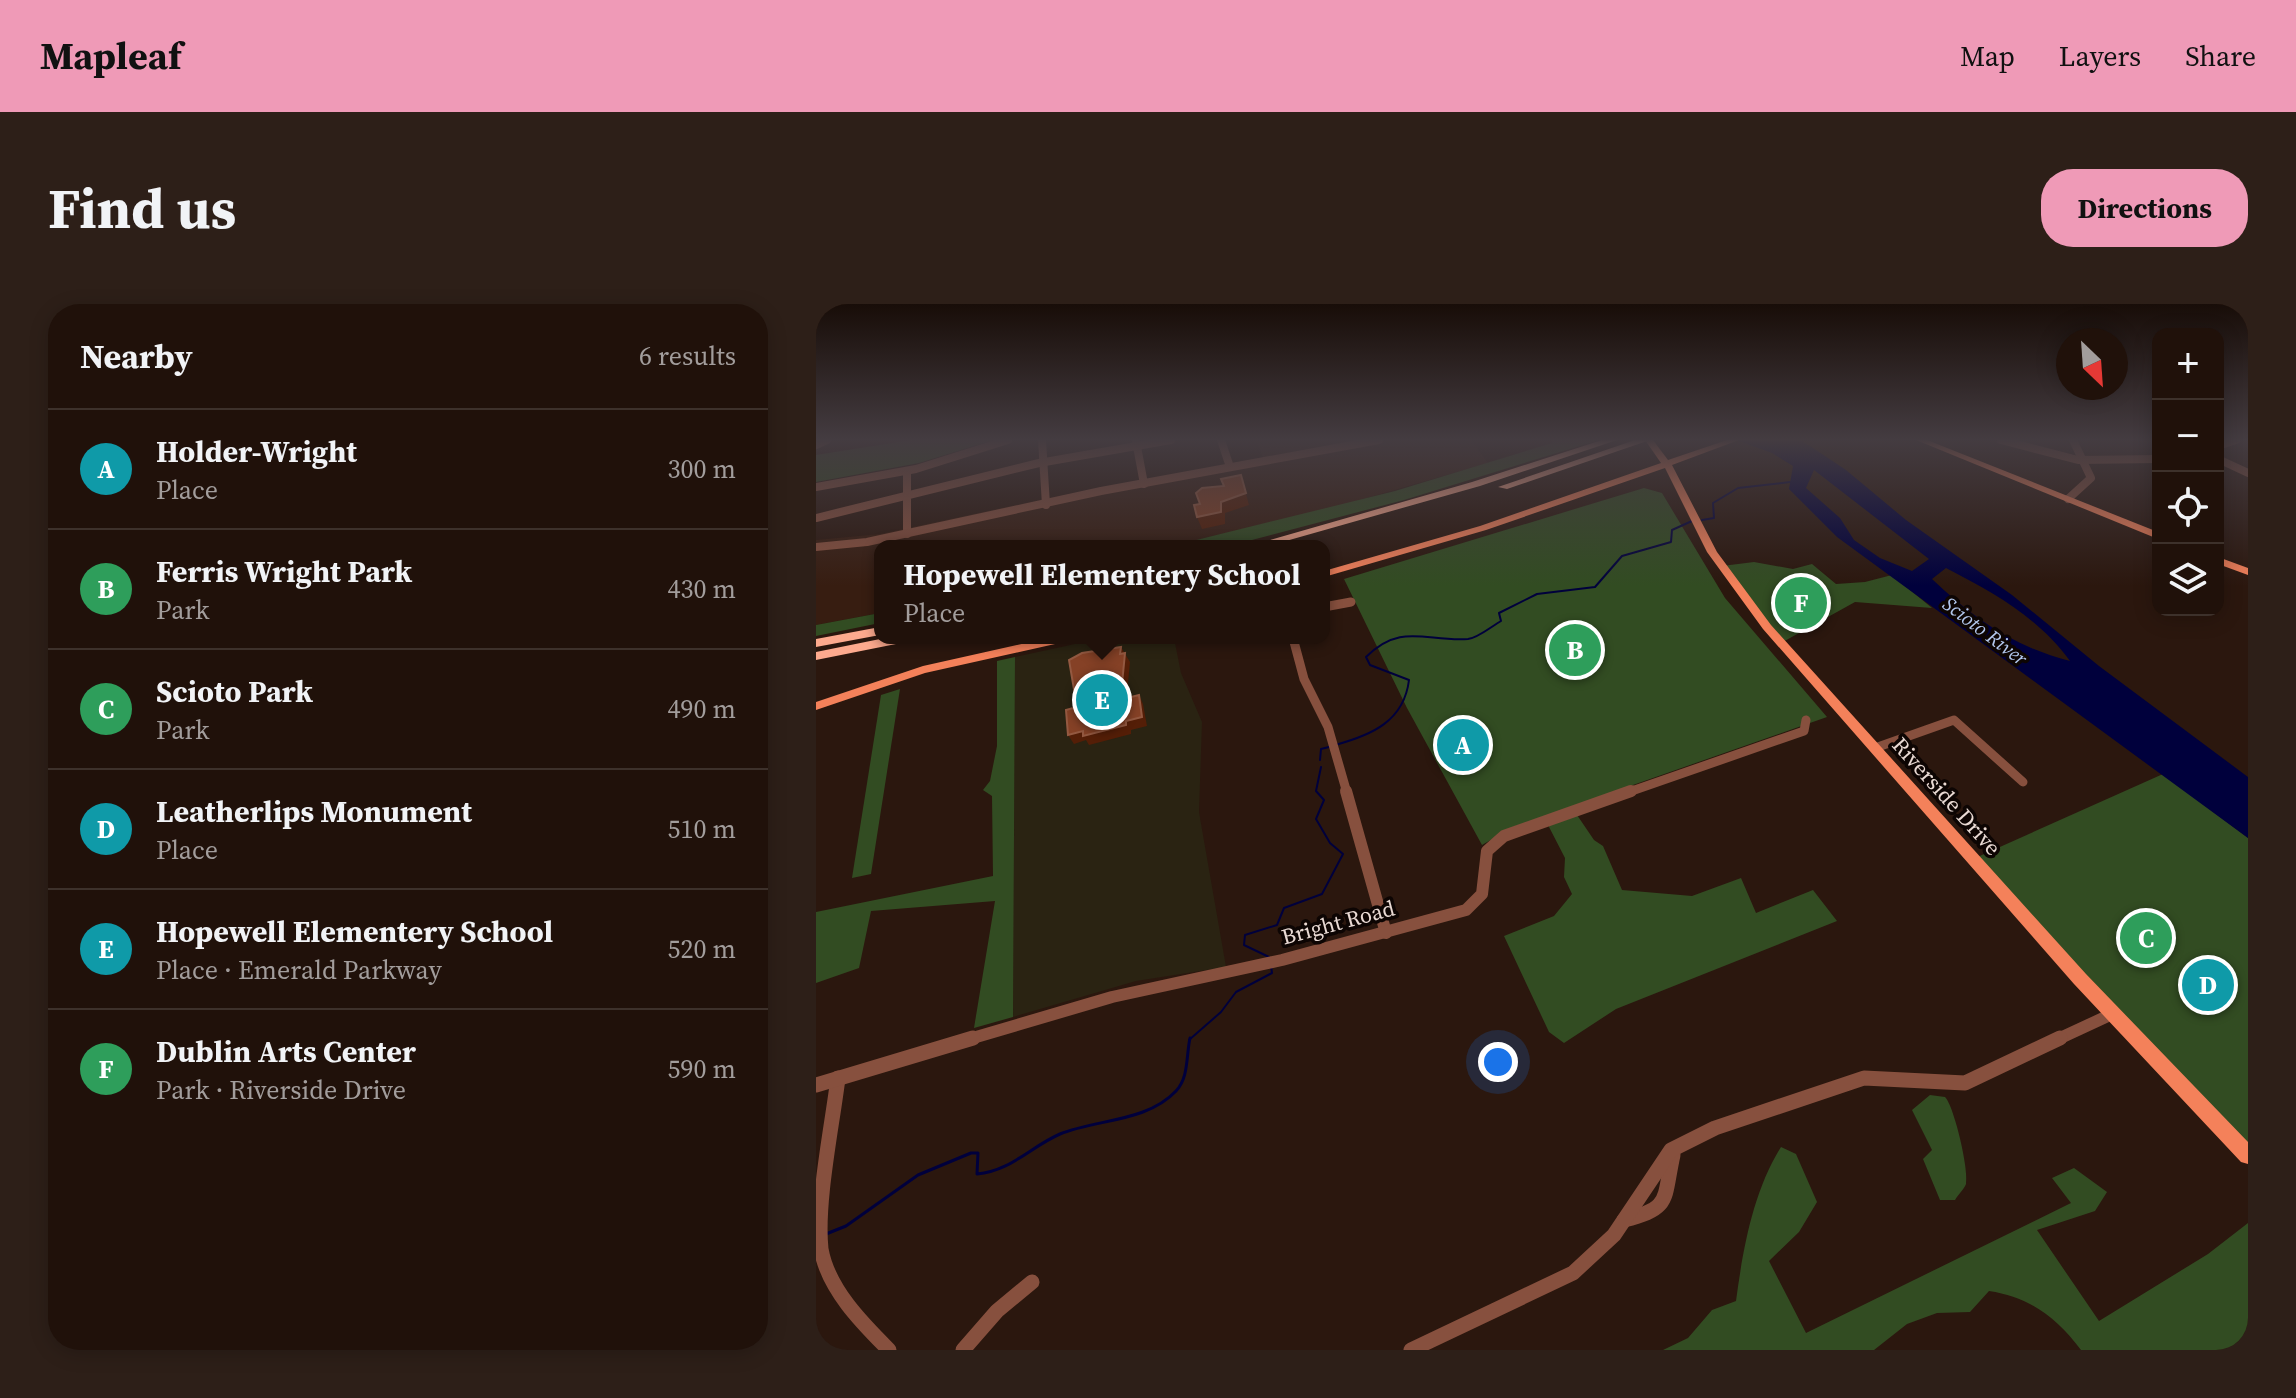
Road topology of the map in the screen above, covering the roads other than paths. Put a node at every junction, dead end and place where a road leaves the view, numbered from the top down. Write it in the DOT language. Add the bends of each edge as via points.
graph roads {
  1 [pos="908,489"];
  2 [pos="937,489"];
  3 [pos="1045,489"];
  4 [pos="1122,489"];
  5 [pos="1459,489"];
  6 [pos="1496,489"];
  7 [pos="1592,489"];
  8 [pos="1680,489"];
  9 [pos="2042,489"];
  10 [pos="2080,489"];
  11 [pos="908,496"];
  12 [pos="2068,499"];
  13 [pos="1046,505"];
  14 [pos="816,518"];
  15 [pos="907,534"];
  16 [pos="2152,534"];
  17 [pos="874,540"];
  18 [pos="875,540"];
  19 [pos="1276,540"];
  20 [pos="1319,540"];
  21 [pos="816,547"];
  22 [pos="2224,562"];
  23 [pos="1330,569"];
  24 [pos="2248,572"];
  25 [pos="1351,602"];
  26 [pos="1330,606"];
  27 [pos="874,632"];
  28 [pos="816,643"];
  29 [pos="876,644"];
  30 [pos="1007,644"];
  31 [pos="1038,644"];
  32 [pos="1295,644"];
  33 [pos="816,656"];
  34 [pos="816,699"];
  35 [pos="816,706"];
  36 [pos="1806,720"];
  37 [pos="1875,748"];
  38 [pos="2023,782"];
  39 [pos="1386,933"];
  40 [pos="2112,1014"];
  41 [pos="838,1078"];
  42 [pos="816,1085"];
  43 [pos="1674,1149"];
  44 [pos="2248,1155"];
  45 [pos="1623,1220"];
  46 [pos="1032,1282"];
  47 [pos="889,1350"];
  48 [pos="963,1350"];
  49 [pos="1411,1350"];
  1 -- 11 [label="street"];
  2 -- 11 [label="street"];
  3 -- 13 [label="street"];
  4 -- 13 [label="street"];
  5 -- 19 [label="highway"];
  6 -- 20 [label="highway"];
  7 -- 23 [label="main road" via="1483,528"];
  8 -- 37 [label="main road, Riverside Drive" via="1743,598"];
  9 -- 12 [label="main road"];
  10 -- 12 [label="street"];
  11 -- 14 [label="street"];
  11 -- 15 [label="street"];
  12 -- 16 [label="main road"];
  13 -- 15 [label="street"];
  15 -- 18 [label="street"];
  17 -- 21 [label="street"];
  22 -- 24 [label="main road"];
  25 -- 26 [label="street"];
  27 -- 28 [label="highway"];
  29 -- 33 [label="highway"];
  30 -- 34 [label="main road" via="923,663"];
  31 -- 35 [label="main road" via="923,670"];
  32 -- 39 [label="street" via="1333,744"];
  36 -- 39 [label="street, Bright Road" via="1804,731 1504,836 1487,851 1485,885 1476,902 1466,910"];
  37 -- 38 [label="street" via="1954,720"];
  37 -- 40 [label="main road, Riverside Drive"];
  39 -- 41 [label="street, Bright Road" via="1112,997"];
  40 -- 43 [label="street" via="1965,1083 1864,1078 1725,1125"];
  40 -- 44 [label="main road, Riverside Drive"];
  41 -- 42 [label="street, Bright Road"];
  41 -- 47 [label="street" via="820,1236 852,1315"];
  43 -- 45 [label="street"];
  43 -- 45 [label="street" via="1662,1206"];
  45 -- 49 [label="street" via="1573,1273"];
  46 -- 48 [label="street"];
}
